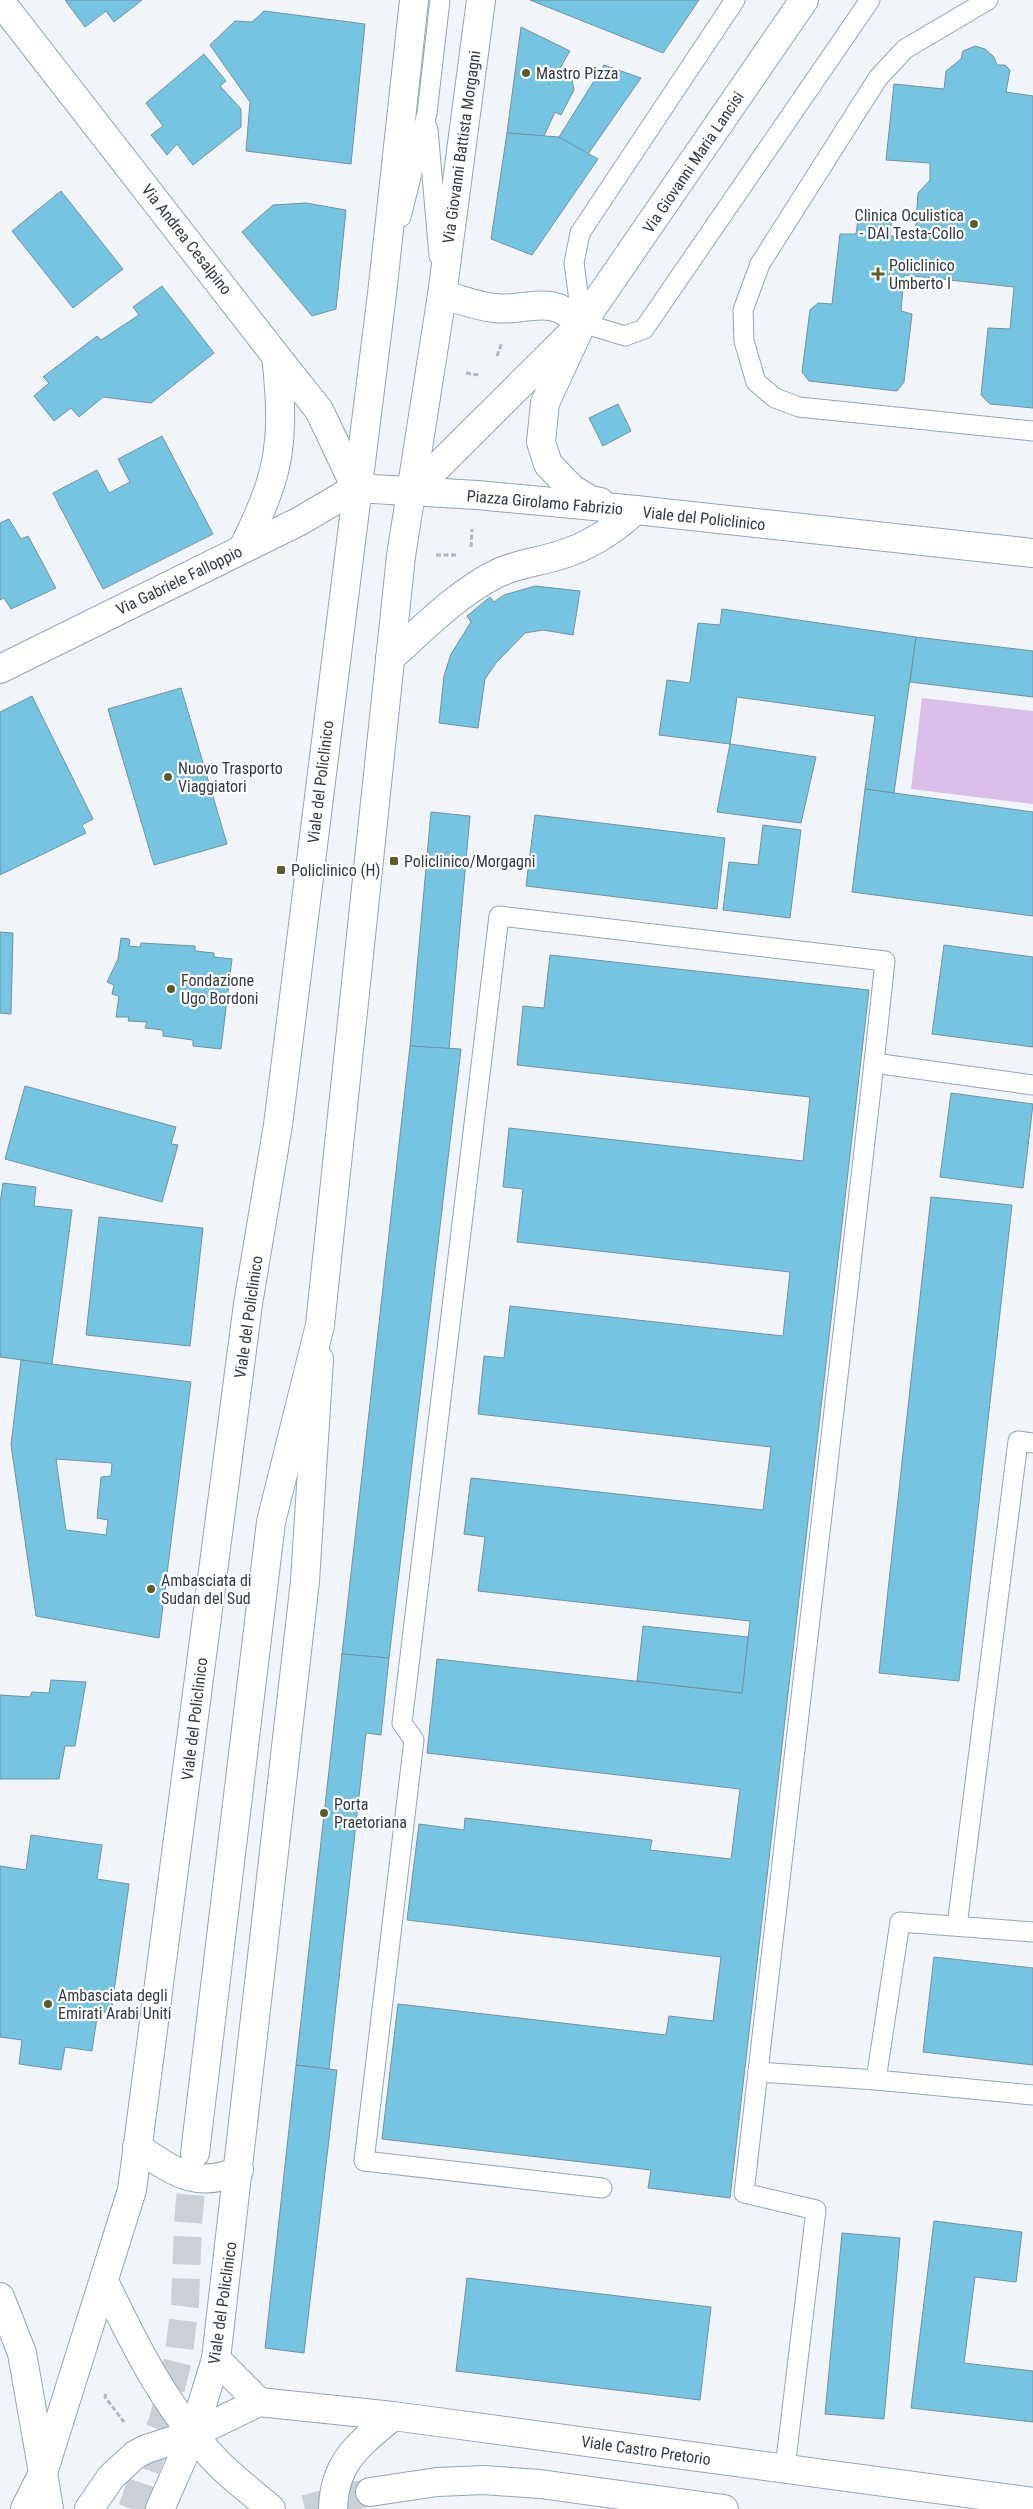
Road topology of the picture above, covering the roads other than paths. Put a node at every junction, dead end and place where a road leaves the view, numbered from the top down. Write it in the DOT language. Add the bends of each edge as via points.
graph roads {
  1 [pos="414,0"];
  2 [pos="440,0"];
  3 [pos="481,0"];
  4 [pos="735,0"];
  5 [pos="804,0"];
  6 [pos="870,0"];
  7 [pos="988,0"];
  8 [pos="0,1"];
  9 [pos="426,113"];
  10 [pos="382,294"];
  11 [pos="442,295"];
  12 [pos="582,323"];
  13 [pos="276,356"];
  14 [pos="1033,431"];
  15 [pos="356,488"];
  16 [pos="411,492"];
  17 [pos="636,510"];
  18 [pos="243,548"];
  19 [pos="1033,553"];
  20 [pos="390,658"];
  21 [pos="0,669"];
  22 [pos="874,1064"];
  23 [pos="1033,1085"];
  24 [pos="320,1325"];
  25 [pos="1033,1443"];
  26 [pos="958,1926"];
  27 [pos="1033,1932"];
  28 [pos="758,2072"];
  29 [pos="876,2080"];
  30 [pos="1033,2095"];
  31 [pos="137,2146"];
  32 [pos="194,2153"];
  33 [pos="239,2170"];
  34 [pos="602,2188"];
  35 [pos="104,2281"];
  36 [pos="0,2297"];
  37 [pos="216,2359"];
  38 [pos="260,2402"];
  39 [pos="394,2416"];
  40 [pos="193,2434"];
  41 [pos="785,2468"];
  42 [pos="43,2473"];
  43 [pos="370,2492"];
  44 [pos="1033,2502"];
  45 [pos="25,2509"];
  46 [pos="49,2509"];
  47 [pos="89,2509"];
  48 [pos="160,2509"];
  49 [pos="271,2509"];
  50 [pos="333,2509"];
  51 [pos="724,2509"];
  1 -- 10 [label="main road, Via Giovanni Battista Morgagni"];
  2 -- 9 [label="lane, Via Giovanni Battista Morgagni"];
  3 -- 11 [label="main road, Via Giovanni Battista Morgagni"];
  4 -- 12 [label="lane" via="580,233 574,263"];
  5 -- 12 [label="main road, Via Giovanni Maria Lancisi"];
  6 -- 12 [label="lane" via="644,329 625,336"];
  7 -- 14 [label="lane" via="905,49 878,78 760,264 743,310 744,341 756,382 775,398 799,407"];
  8 -- 13 [label="main road, Via Andrea Cesalpino"];
  9 -- 10 [label="lane, Via Giovanni Battista Morgagni"];
  9 -- 11 [label="lane, Via Giovanni Battista Morgagni"];
  10 -- 15 [label="main road, Via Giovanni Battista Morgagni"];
  11 -- 12 [label="main road" via="494,308 556,306"];
  11 -- 16 [label="main road, Via Giovanni Battista Morgagni"];
  12 -- 16 [label="main road"];
  12 -- 17 [label="main road, Piazza Girolamo Fabrizio" via="545,403 541,429 544,454 562,481 580,494 590,500"];
  13 -- 15 [label="main road, Via Andrea Cesalpino" via="319,410"];
  13 -- 18 [label="main road" via="280,410 275,468 265,500"];
  15 -- 16 [label="main road, Piazza Girolamo Fabrizio"];
  15 -- 18 [label="main road, Via Gabriele Falloppio" via="300,522"];
  15 -- 31 [label="main road, Viale del Policlinico" via="278,1125 247,1314"];
  16 -- 17 [label="main road, Piazza Girolamo Fabrizio"];
  16 -- 20 [label="main road, Viale del Policlinico"];
  17 -- 19 [label="main road, Viale del Policlinico"];
  17 -- 20 [label="main road, Viale del Policlinico" via="598,541 497,574 455,602"];
  18 -- 21 [label="main road, Via Gabriele Falloppio"];
  20 -- 24 [label="main road, Viale del Policlinico"];
  22 -- 23 [label="lane"];
  22 -- 28 [label="lane"];
  22 -- 34 [label="lane" via="885,961 499,916 402,1723 414,1740 364,2161"];
  24 -- 32 [label="main road" via="271,1522"];
  24 -- 33 [label="main road, Viale del Policlinico" via="306,1581"];
  25 -- 26 [label="lane" via="1018,1441"];
  26 -- 27 [label="lane"];
  26 -- 29 [label="lane" via="900,1922"];
  28 -- 29 [label="lane"];
  28 -- 41 [label="lane" via="744,2193 816,2210"];
  29 -- 30 [label="lane"];
  31 -- 33 [label="main road" via="195,2180 213,2179"];
  31 -- 35 [label="main road, Viale del Policlinico" via="130,2197"];
  33 -- 37 [label="main road, Viale del Policlinico"];
  35 -- 40 [label="main road" via="137,2351"];
  35 -- 42 [label="main road, Viale del Policlinico"];
  36 -- 42 [label="main road" via="22,2353"];
  37 -- 38 [label="main road"];
  37 -- 40 [label="main road, Viale del Policlinico"];
  38 -- 39 [label="main road, Viale Castro Pretorio"];
  38 -- 40 [label="main road"];
  39 -- 41 [label="main road, Viale Castro Pretorio"];
  39 -- 50 [label="main road" via="347,2459 337,2480"];
  40 -- 47 [label="main road" via="146,2449 129,2460 111,2477"];
  40 -- 48 [label="main road, Viale del Policlinico"];
  40 -- 49 [label="main road" via="219,2464"];
  41 -- 44 [label="main road, Viale Castro Pretorio"];
  42 -- 45 [label="main road, Viale del Policlinico"];
  42 -- 46 [label="main road, Viale del Policlinico"];
  43 -- 51 [label="main road" via="437,2482 484,2480 540,2484"];
}
